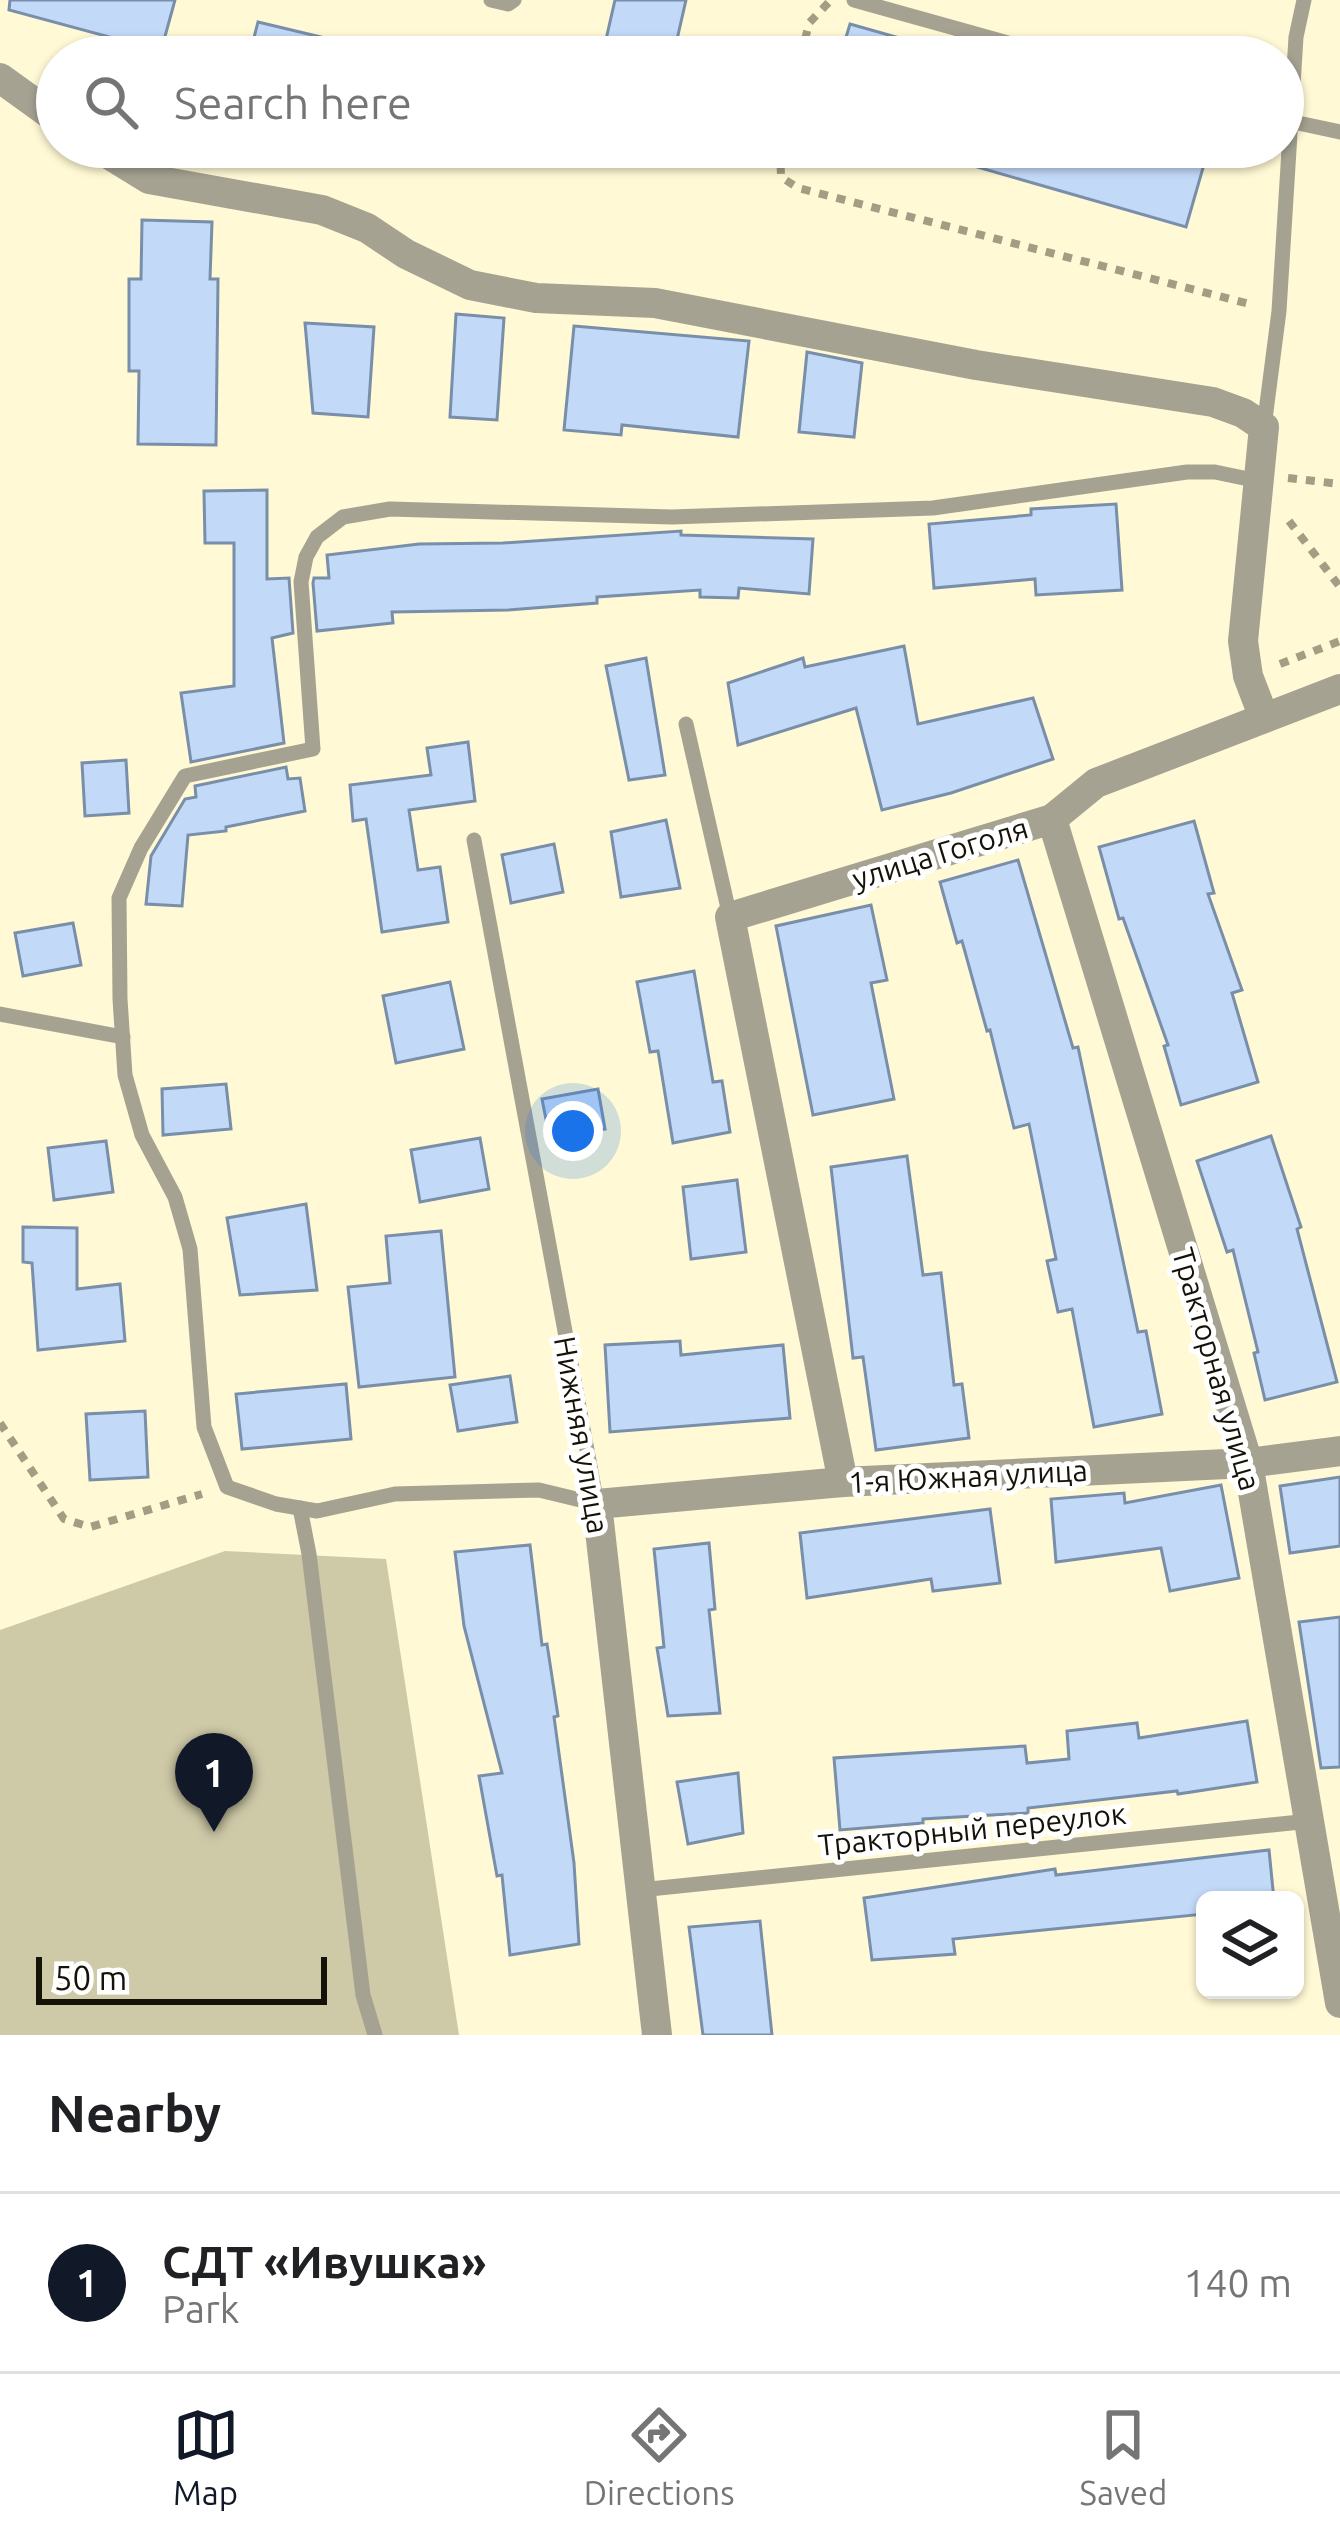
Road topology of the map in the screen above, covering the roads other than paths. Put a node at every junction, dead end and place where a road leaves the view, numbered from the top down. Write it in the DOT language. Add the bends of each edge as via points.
graph roads {
  1 [pos="491,0"];
  2 [pos="514,0"];
  3 [pos="854,0"];
  4 [pos="1304,0"];
  5 [pos="983,36"];
  6 [pos="1296,36"];
  7 [pos="0,77"];
  8 [pos="36,103"];
  9 [pos="1304,125"];
  10 [pos="1340,132"];
  11 [pos="131,168"];
  12 [pos="1285,168"];
  13 [pos="1264,427"];
  14 [pos="1258,481"];
  15 [pos="1340,688"];
  16 [pos="1264,718"];
  17 [pos="686,724"];
  18 [pos="1052,819"];
  19 [pos="474,840"];
  20 [pos="730,917"];
  21 [pos="0,1014"];
  22 [pos="123,1037"];
  23 [pos="1340,1451"];
  24 [pos="1248,1463"];
  25 [pos="843,1482"];
  26 [pos="597,1504"];
  27 [pos="300,1508"];
  28 [pos="1310,1821"];
  29 [pos="640,1890"];
  30 [pos="1340,2003"];
  31 [pos="375,2035"];
  32 [pos="657,2035"];
  1 -- 2 [label="lane"];
  3 -- 5 [label="lane"];
  4 -- 6 [label="lane"];
  7 -- 8 [label="street"];
  9 -- 10 [label="lane"];
  11 -- 13 [label="street" via="149,179 322,211 470,285 536,298 655,303 1213,402"];
  12 -- 13 [label="lane"];
  13 -- 14 [label="street"];
  14 -- 16 [label="street" via="1243,641"];
  14 -- 22 [label="lane" via="1187,472 933,508 672,517 390,508 343,518 317,537 302,582 313,749 185,776 119,898"];
  15 -- 16 [label="street, улица Гоголя"];
  16 -- 18 [label="street, улица Гоголя" via="1096,783"];
  17 -- 20 [label="lane"];
  18 -- 20 [label="street, улица Гоголя"];
  18 -- 24 [label="street, Тракторная улица"];
  19 -- 26 [label="lane, Нижняя улица"];
  20 -- 25 [label="street"];
  21 -- 22 [label="lane"];
  22 -- 27 [label="lane" via="142,1135 175,1197 190,1249 204,1427 227,1487"];
  23 -- 24 [label="street, 1-я Южная улица"];
  24 -- 25 [label="street, 1-я Южная улица"];
  24 -- 28 [label="street, Тракторная улица"];
  25 -- 26 [label="street, 1-я Южная улица"];
  26 -- 27 [label="lane" via="538,1490 395,1494"];
  26 -- 29 [label="street, Нижняя улица"];
  27 -- 31 [label="lane" via="363,1995"];
  28 -- 29 [label="lane, Тракторный переулок"];
  28 -- 30 [label="street, Тракторная улица"];
  29 -- 32 [label="street, Нижняя улица"];
}
